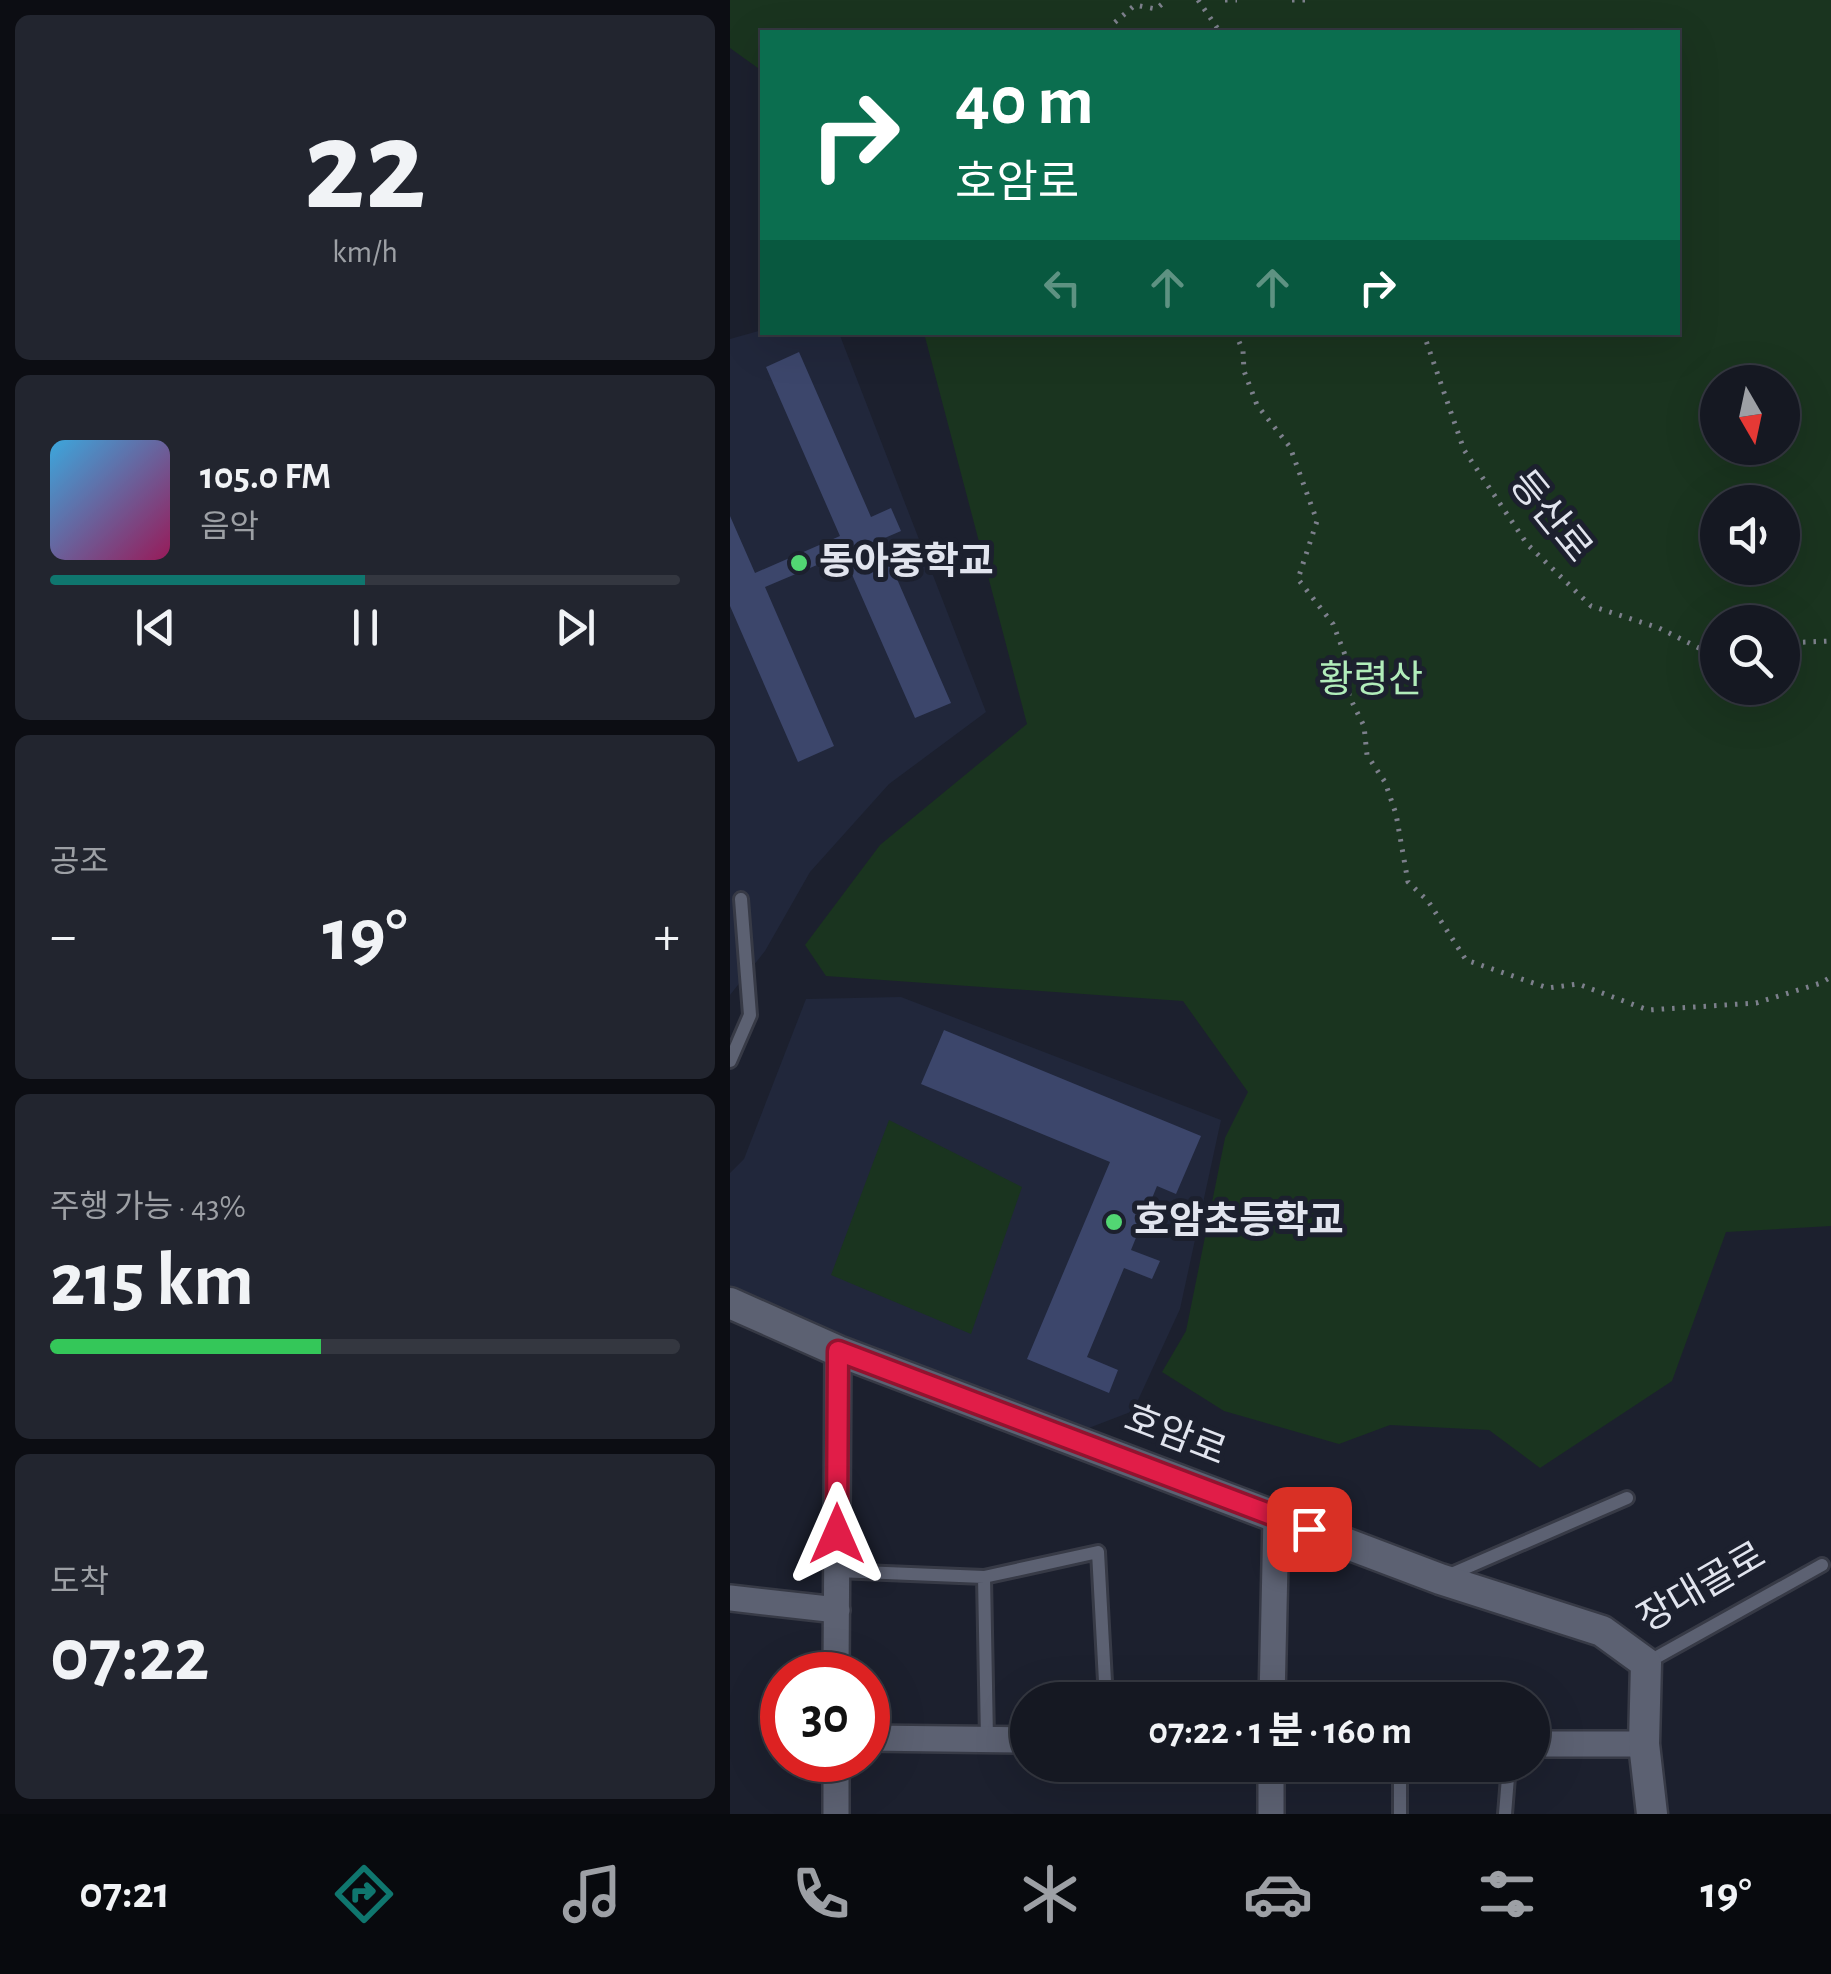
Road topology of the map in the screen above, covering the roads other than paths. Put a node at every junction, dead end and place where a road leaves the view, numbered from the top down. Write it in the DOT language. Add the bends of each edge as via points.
graph roads {
  1 [pos="741,899"];
  2 [pos="730,1061"];
  3 [pos="730,1303"];
  4 [pos="838,1351"];
  5 [pos="1628,1498"];
  6 [pos="1276,1517"];
  7 [pos="1822,1565"];
  8 [pos="837,1571"];
  9 [pos="984,1577"];
  10 [pos="1440,1579"];
  11 [pos="730,1598"];
  12 [pos="836,1610"];
  13 [pos="836,1652"];
  14 [pos="1646,1663"];
  15 [pos="1105,1682"];
  16 [pos="1272,1682"];
  17 [pos="890,1738"];
  18 [pos="986,1739"];
  19 [pos="1010,1740"];
  20 [pos="1550,1744"];
  21 [pos="1644,1744"];
  22 [pos="836,1782"];
  23 [pos="1270,1782"];
  24 [pos="1400,1782"];
  25 [pos="1508,1782"];
  26 [pos="836,1814"];
  27 [pos="1270,1814"];
  28 [pos="1400,1814"];
  29 [pos="1505,1814"];
  30 [pos="1652,1814"];
  1 -- 2 [label="lane" via="750,1015"];
  3 -- 4 [label="street, 호암로"];
  4 -- 6 [label="street, 호암로"];
  4 -- 8 [label="street"];
  5 -- 10 [label="lane"];
  6 -- 10 [label="street, 호암로"];
  6 -- 16 [label="street"];
  7 -- 14 [label="lane, 장대골로"];
  8 -- 9 [label="lane"];
  8 -- 12 [label="street"];
  9 -- 15 [label="lane" via="1098,1552"];
  9 -- 18 [label="lane"];
  10 -- 14 [label="street, 호암로" via="1602,1631"];
  11 -- 12 [label="street"];
  12 -- 13 [label="street"];
  14 -- 21 [label="street, 장대골로"];
  17 -- 18 [label="street"];
  18 -- 19 [label="street"];
  20 -- 21 [label="street"];
  21 -- 30 [label="street, 장대골로"];
  22 -- 26 [label="street"];
  23 -- 27 [label="street"];
  24 -- 28 [label="lane"];
  25 -- 29 [label="lane"];
}
